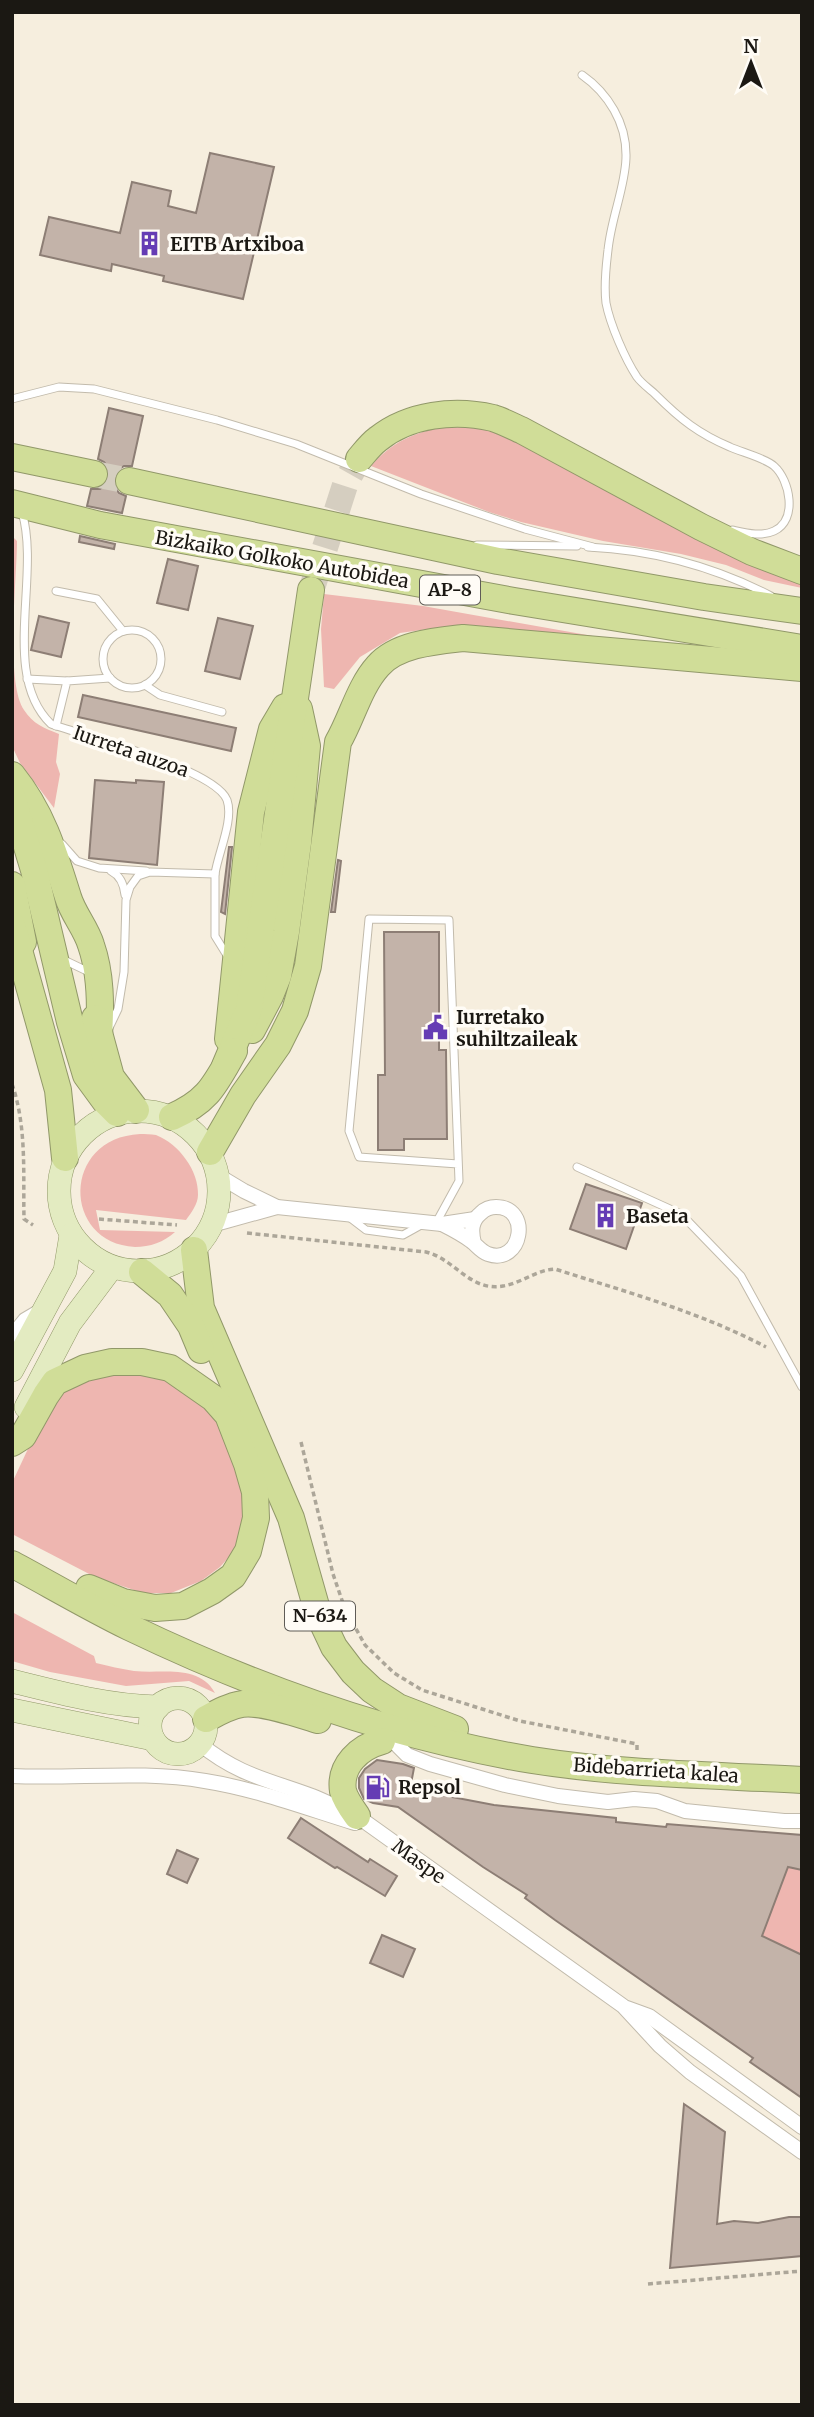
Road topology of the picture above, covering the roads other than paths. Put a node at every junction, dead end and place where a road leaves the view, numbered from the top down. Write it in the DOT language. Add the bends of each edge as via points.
graph roads {
  1 [pos="582,75"];
  2 [pos="12,398"];
  3 [pos="12,457"];
  4 [pos="359,459"];
  5 [pos="94,474"];
  6 [pos="129,481"];
  7 [pos="16,504"];
  8 [pos="675,513"];
  9 [pos="593,547"];
  10 [pos="441,549"];
  11 [pos="802,570"];
  12 [pos="311,590"];
  13 [pos="56,591"];
  14 [pos="801,611"];
  15 [pos="123,631"];
  16 [pos="802,648"];
  17 [pos="802,668"];
  18 [pos="110,678"];
  19 [pos="26,679"];
  20 [pos="67,681"];
  21 [pos="145,685"];
  22 [pos="295,691"];
  23 [pos="222,712"];
  24 [pos="56,726"];
  25 [pos="12,775"];
  26 [pos="12,795"];
  27 [pos="41,820"];
  28 [pos="12,827"];
  29 [pos="106,869"];
  30 [pos="150,872"];
  31 [pos="215,874"];
  32 [pos="12,886"];
  33 [pos="125,900"];
  34 [pos="12,925"];
  35 [pos="12,948"];
  36 [pos="56,957"];
  37 [pos="235,966"];
  38 [pos="91,973"];
  39 [pos="25,982"];
  40 [pos="100,1038"];
  41 [pos="225,1066"];
  42 [pos="127,1112"];
  43 [pos="172,1117"];
  44 [pos="65,1158"];
  45 [pos="214,1164"];
  46 [pos="458,1164"];
  47 [pos="577,1167"];
  48 [pos="277,1207"];
  49 [pos="475,1219"];
  50 [pos="435,1223"];
  51 [pos="212,1226"];
  52 [pos="71,1235"];
  53 [pos="474,1242"];
  54 [pos="194,1250"];
  55 [pos="112,1267"];
  56 [pos="142,1272"];
  57 [pos="43,1309"];
  58 [pos="12,1336"];
  59 [pos="12,1370"];
  60 [pos="802,1387"];
  61 [pos="228,1415"];
  62 [pos="12,1435"];
  63 [pos="12,1443"];
  64 [pos="12,1546"];
  65 [pos="12,1564"];
  66 [pos="12,1681"];
  67 [pos="158,1707"];
  68 [pos="12,1710"];
  69 [pos="203,1732"];
  70 [pos="153,1739"];
  71 [pos="390,1744"];
  72 [pos="510,1756"];
  73 [pos="655,1771"];
  74 [pos="12,1776"];
  75 [pos="802,1780"];
  76 [pos="802,1821"];
  77 [pos="366,1823"];
  78 [pos="623,2006"];
  79 [pos="802,2127"];
  80 [pos="802,2151"];
  1 -- 8 [label="lane" via="610,103 626,139 625,170 606,270 607,303 620,341 638,377 683,421 707,437 774,465 785,481 790,504 775,531 755,534"];
  2 -- 9 [label="lane" via="59,387 94,389 217,420 296,444 512,525"];
  3 -- 5 [label="highway"];
  4 -- 8 [label="highway" via="377,439 403,424 436,415 494,418"];
  6 -- 10 [label="highway, Bizkaiko Golkoko Autobidea / AP-8"];
  7 -- 16 [label="highway, Bizkaiko Golkoko Autobidea / AP-8" via="100,525 487,596"];
  7 -- 19 [label="lane, Iurreta auzoa" via="27,540"];
  8 -- 11 [label="highway" via="752,552"];
  9 -- 10 [label="lane" via="491,544"];
  9 -- 14 [label="lane" via="694,564"];
  10 -- 14 [label="highway, Bizkaiko Golkoko Autobidea / AP-8"];
  12 -- 22 [label="highway"];
  13 -- 15 [label="lane" via="97,599"];
  15 -- 18 [label="lane" via="114,635 104,651"];
  15 -- 21 [label="lane" via="133,629 151,636 161,652 159,671"];
  17 -- 45 [label="highway" via="463,638 423,643 378,665 343,732 323,944 307,1007 280,1059 224,1126"];
  18 -- 20 [label="lane"];
  18 -- 21 [label="lane" via="127,687"];
  19 -- 20 [label="lane"];
  19 -- 24 [label="lane, Iurreta auzoa" via="40,715"];
  20 -- 24 [label="lane"];
  21 -- 23 [label="lane" via="160,695"];
  22 -- 37 [label="highway" via="272,729 251,812"];
  22 -- 41 [label="highway" via="249,1009"];
  24 -- 31 [label="lane, Iurreta auzoa" via="181,768 220,789 230,813"];
  25 -- 27 [label="highway"];
  26 -- 36 [label="highway"];
  27 -- 29 [label="lane" via="77,861"];
  27 -- 38 [label="highway" via="80,925"];
  28 -- 36 [label="highway" via="38,928"];
  29 -- 30 [label="lane"];
  29 -- 33 [label="lane" via="117,874"];
  30 -- 31 [label="lane"];
  30 -- 33 [label="lane" via="138,876"];
  31 -- 37 [label="lane, Iurreta auzoa" via="215,936"];
  32 -- 39 [label="highway"];
  33 -- 40 [label="lane" via="124,972 118,1009"];
  34 -- 39 [label="highway"];
  35 -- 39 [label="highway"];
  36 -- 38 [label="lane"];
  36 -- 42 [label="highway" via="86,1074 105,1101"];
  37 -- 41 [label="highway"];
  38 -- 40 [label="highway"];
  39 -- 44 [label="highway" via="58,1090"];
  40 -- 42 [label="highway"];
  41 -- 43 [label="highway" via="208,1094"];
  42 -- 43 [label="main road"];
  42 -- 44 [label="main road" via="96,1123 78,1138"];
  43 -- 45 [label="main road" via="193,1132"];
  44 -- 52 [label="main road" via="58,1184 60,1210"];
  45 -- 48 [label="street" via="244,1191"];
  45 -- 51 [label="main road" via="219,1202"];
  46 -- 46 [label="lane" via="449,920 369,919 349,1132 359,1157"];
  46 -- 50 [label="lane" via="458,1181"];
  47 -- 60 [label="lane" via="681,1214 741,1276"];
  48 -- 50 [label="street"];
  48 -- 51 [label="street"];
  49 -- 50 [label="street"];
  49 -- 53 [label="street"];
  49 -- 53 [label="street" via="486,1209 502,1208 515,1216 520,1231 515,1246 502,1255 486,1253"];
  50 -- 53 [label="street"];
  51 -- 54 [label="main road"];
  52 -- 55 [label="main road" via="89,1255"];
  52 -- 57 [label="main road" via="65,1271"];
  54 -- 56 [label="main road" via="161,1269"];
  54 -- 73 [label="highway, N-634" via="201,1308 290,1518 318,1613 334,1647 353,1672 398,1707 435,1723 480,1737"];
  55 -- 56 [label="main road"];
  55 -- 62 [label="main road" via="70,1323"];
  56 -- 61 [label="highway" via="170,1295 191,1326"];
  57 -- 58 [label="street" via="25,1320"];
  57 -- 59 [label="main road"];
  61 -- 63 [label="highway" via="213,1398 170,1368 112,1362 55,1382 23,1436"];
  61 -- 64 [label="highway" via="250,1473 256,1518 248,1551 233,1576 212,1591 183,1606 155,1608 123,1602 80,1585"];
  65 -- 72 [label="highway, N-634" via="129,1626 260,1682 422,1737"];
  66 -- 67 [label="main road" via="75,1696"];
  67 -- 69 [label="main road" via="173,1699 189,1700 197,1705"];
  67 -- 70 [label="main road" via="150,1722"];
  68 -- 70 [label="main road"];
  69 -- 70 [label="main road" via="187,1753 171,1754"];
  69 -- 71 [label="highway" via="229,1707 261,1705"];
  69 -- 77 [label="street, Maspe" via="223,1763 314,1797"];
  71 -- 72 [label="highway" via="476,1762"];
  71 -- 76 [label="street, Bidebarrieta kalea" via="430,1763 558,1797 657,1801 685,1811"];
  71 -- 77 [label="highway" via="359,1751 348,1763 344,1791"];
  72 -- 73 [label="highway, Bidebarrieta kalea / N-634"];
  73 -- 75 [label="highway, Bidebarrieta kalea / N-634"];
  74 -- 77 [label="street" via="205,1781"];
  77 -- 78 [label="street, Maspe"];
  78 -- 79 [label="street, Maspe" via="649,2016"];
  78 -- 80 [label="street, Maspe" via="691,2072"];
}
